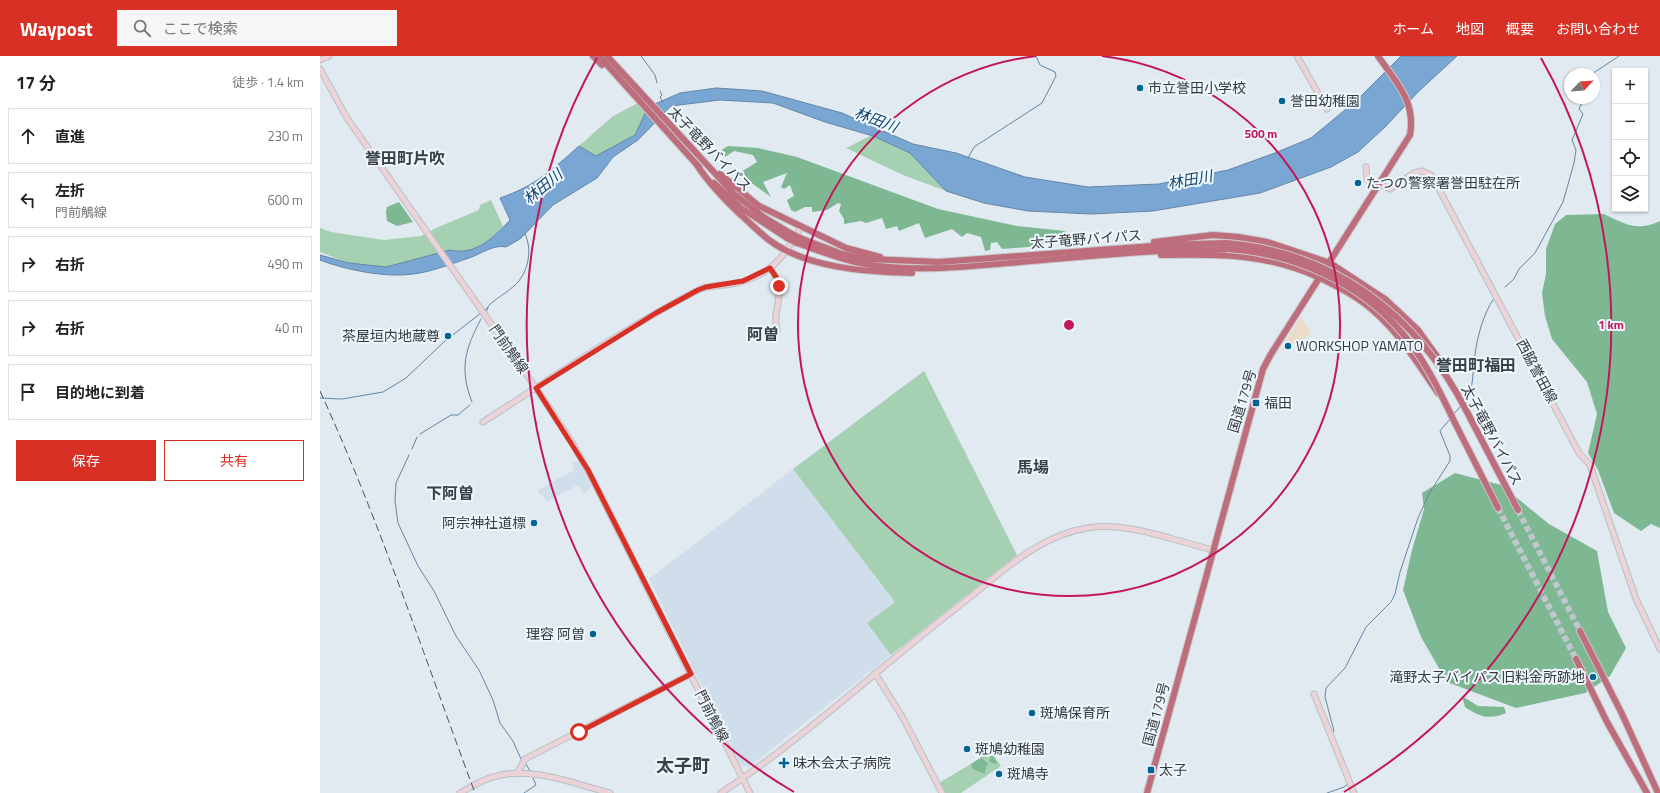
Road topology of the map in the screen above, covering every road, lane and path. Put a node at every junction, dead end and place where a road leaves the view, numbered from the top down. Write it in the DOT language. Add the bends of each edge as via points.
graph roads {
  1 [pos="329,56"];
  2 [pos="592,56"];
  3 [pos="599,56"];
  4 [pos="1297,56"];
  5 [pos="608,57"];
  6 [pos="1379,57"];
  7 [pos="320,60"];
  8 [pos="320,69"];
  9 [pos="628,89"];
  10 [pos="640,97"];
  11 [pos="1327,110"];
  12 [pos="685,148"];
  13 [pos="697,166"];
  14 [pos="1366,168"];
  15 [pos="1378,187"];
  16 [pos="801,227"];
  17 [pos="789,235"];
  18 [pos="798,240"];
  19 [pos="1226,246"];
  20 [pos="1103,249"];
  21 [pos="787,250"];
  22 [pos="1146,252"];
  23 [pos="891,261"];
  24 [pos="1330,263"];
  25 [pos="770,268"];
  26 [pos="951,268"];
  27 [pos="1319,278"];
  28 [pos="776,330"];
  29 [pos="1446,376"];
  30 [pos="536,388"];
  31 [pos="1446,405"];
  32 [pos="483,422"];
  33 [pos="1498,508"];
  34 [pos="1518,510"];
  35 [pos="1214,550"];
  36 [pos="1580,631"];
  37 [pos="1660,649"];
  38 [pos="1576,659"];
  39 [pos="875,673"];
  40 [pos="691,674"];
  41 [pos="1314,694"];
  42 [pos="517,774"];
  43 [pos="742,777"];
  44 [pos="460,793"];
  45 [pos="610,793"];
  46 [pos="721,793"];
  47 [pos="750,793"];
  48 [pos="942,793"];
  49 [pos="1148,793"];
  50 [pos="1354,793"];
  51 [pos="1647,793"];
  52 [pos="1658,793"];
  1 -- 7 [label="street"];
  2 -- 9 [label="highway"];
  3 -- 9 [label="highway, 太子竜野バイパス"];
  4 -- 11 [label="street"];
  5 -- 10 [label="highway, 太子竜野バイパス"];
  6 -- 15 [label="highway, 国道179号" via="1403,92 1411,113 1412,126 1407,142"];
  8 -- 30 [label="street, 門前鵤線" via="347,118"];
  9 -- 10 [label="highway, 太子竜野バイパス"];
  10 -- 12 [label="highway, 太子竜野バイパス"];
  12 -- 13 [label="highway, 太子竜野バイパス"];
  12 -- 16 [label="highway" via="759,206"];
  12 -- 17 [label="highway, 太子竜野バイパス" via="734,194"];
  13 -- 17 [label="highway, 太子竜野バイパス" via="741,208"];
  13 -- 21 [label="highway" via="728,203 770,240"];
  14 -- 15 [label="street" via="1367,179"];
  15 -- 24 [label="highway, 国道179号"];
  15 -- 37 [label="street, 西脇誉田線" via="1390,189 1414,173 1422,171 1432,176 1579,453 1590,465 1636,599"];
  16 -- 21 [label="street"];
  16 -- 23 [label="highway" via="846,248"];
  17 -- 18 [label="highway, 太子竜野バイパス, bridge"];
  18 -- 23 [label="highway, 太子竜野バイパス" via="868,260"];
  18 -- 26 [label="highway, 太子竜野バイパス" via="837,257 877,266 912,269"];
  19 -- 20 [label="highway, 太子竜野バイパス" via="1195,243"];
  19 -- 22 [label="highway, 太子竜野バイパス"];
  19 -- 29 [label="highway, 太子竜野バイパス, bridge" via="1260,247 1296,257 1328,270 1358,287 1382,303 1405,324"];
  19 -- 31 [label="highway, 太子竜野バイパス, bridge" via="1294,262 1326,275 1362,296 1392,321 1403,334"];
  20 -- 23 [label="highway, 太子竜野バイパス" via="939,262"];
  20 -- 24 [label="highway" via="1184,238 1231,236 1267,242"];
  21 -- 25 [label="street"];
  21 -- 26 [label="highway" via="811,260 880,272 913,273"];
  22 -- 26 [label="highway, 太子竜野バイパス"];
  22 -- 27 [label="highway" via="1159,255 1234,254 1294,266"];
  24 -- 27 [label="highway, 国道179号"];
  24 -- 29 [label="highway" via="1385,299 1418,330 1444,366"];
  25 -- 28 [label="street" via="779,286 774,323"];
  25 -- 30 [label="street" via="743,281 698,290 656,313"];
  27 -- 31 [label="highway, bridge" via="1352,293 1374,312 1399,338"];
  27 -- 35 [label="highway, 国道179号" via="1263,369"];
  29 -- 34 [label="highway, 太子竜野バイパス, bridge"];
  30 -- 32 [label="street"];
  30 -- 40 [label="street, 門前鵤線" via="588,470"];
  31 -- 33 [label="highway, 太子竜野バイパス, bridge"];
  35 -- 39 [label="street" via="1140,530 1116,527 1088,528 1058,535 1023,555"];
  35 -- 49 [label="highway, 国道179号"];
  36 -- 52 [label="highway"];
  38 -- 51 [label="highway" via="1607,722"];
  39 -- 43 [label="street" via="807,729"];
  39 -- 48 [label="street" via="903,718"];
  40 -- 42 [label="street" via="525,759"];
  40 -- 43 [label="street, 門前鵤線"];
  41 -- 50 [label="street"];
  42 -- 44 [label="street" via="493,777"];
  42 -- 45 [label="street" via="553,778"];
  43 -- 46 [label="street"];
  43 -- 47 [label="street, 門前鵤線"];
}
